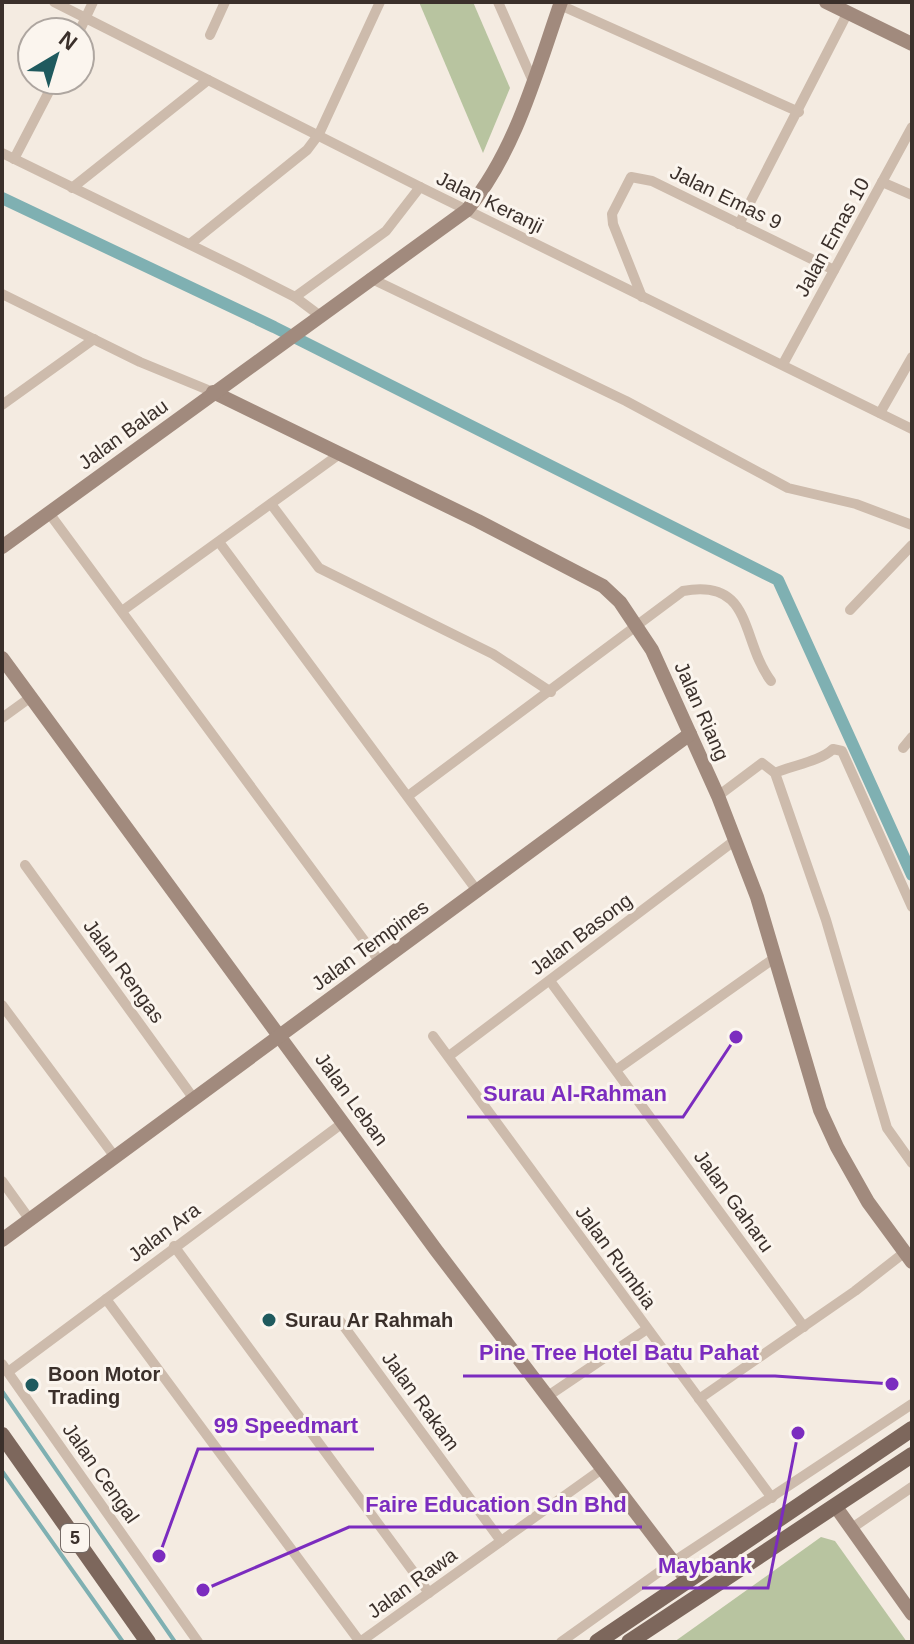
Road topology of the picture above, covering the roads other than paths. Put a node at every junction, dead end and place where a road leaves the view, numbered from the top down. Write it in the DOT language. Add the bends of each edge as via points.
graph roads {
  1 [pos="54,2"];
  2 [pos="225,2"];
  3 [pos="380,2"];
  4 [pos="498,2"];
  5 [pos="826,2"];
  6 [pos="561,4"];
  7 [pos="848,12"];
  8 [pos="82,16"];
  9 [pos="96,23"];
  10 [pos="210,35"];
  11 [pos="912,44"];
  12 [pos="532,79"];
  13 [pos="208,80"];
  14 [pos="47,96"];
  15 [pos="799,112"];
  16 [pos="912,127"];
  17 [pos="319,134"];
  18 [pos="2,153"];
  19 [pos="14,159"];
  20 [pos="882,182"];
  21 [pos="420,187"];
  22 [pos="72,188"];
  23 [pos="912,195"];
  24 [pos="467,210"];
  25 [pos="739,224"];
  26 [pos="190,244"];
  27 [pos="834,270"];
  28 [pos="370,278"];
  29 [pos="2,294"];
  30 [pos="295,297"];
  31 [pos="642,297"];
  32 [pos="319,315"];
  33 [pos="94,339"];
  34 [pos="912,357"];
  35 [pos="783,364"];
  36 [pos="213,392"];
  37 [pos="2,405"];
  38 [pos="880,413"];
  39 [pos="912,429"];
  40 [pos="341,453"];
  41 [pos="271,504"];
  42 [pos="49,513"];
  43 [pos="912,525"];
  44 [pos="219,542"];
  45 [pos="912,545"];
  46 [pos="2,547"];
  47 [pos="850,610"];
  48 [pos="122,611"];
  49 [pos="637,624"];
  50 [pos="2,658"];
  51 [pos="771,681"];
  52 [pos="551,692"];
  53 [pos="31,697"];
  54 [pos="2,718"];
  55 [pos="690,734"];
  56 [pos="912,737"];
  57 [pos="903,748"];
  58 [pos="775,773"];
  59 [pos="408,796"];
  60 [pos="718,796"];
  61 [pos="734,841"];
  62 [pos="25,865"];
  63 [pos="478,892"];
  64 [pos="912,907"];
  65 [pos="776,957"];
  66 [pos="380,962"];
  67 [pos="550,981"];
  68 [pos="2,1005"];
  69 [pos="280,1035"];
  70 [pos="433,1036"];
  71 [pos="449,1056"];
  72 [pos="616,1070"];
  73 [pos="194,1099"];
  74 [pos="344,1122"];
  75 [pos="115,1157"];
  76 [pos="912,1163"];
  77 [pos="2,1181"];
  78 [pos="30,1220"];
  79 [pos="2,1240"];
  80 [pos="174,1246"];
  81 [pos="908,1257"];
  82 [pos="106,1299"];
  83 [pos="340,1321"];
  84 [pos="804,1327"];
  85 [pos="647,1329"];
  86 [pos="5,1368"];
  87 [pos="548,1396"];
  88 [pos="699,1399"];
  89 [pos="912,1404"];
  90 [pos="912,1429"];
  91 [pos="2,1435"];
  92 [pos="912,1455"];
  93 [pos="870,1458"];
  94 [pos="602,1469"];
  95 [pos="912,1487"];
  96 [pos="772,1498"];
  97 [pos="836,1507"];
  98 [pos="781,1518"];
  99 [pos="852,1528"];
  100 [pos="501,1541"];
  101 [pos="761,1552"];
  102 [pos="673,1562"];
  103 [pos="687,1580"];
  104 [pos="429,1593"];
  105 [pos="912,1614"];
  106 [pos="148,1642"];
  107 [pos="198,1642"];
  108 [pos="360,1642"];
  109 [pos="561,1642"];
  110 [pos="597,1642"];
  111 [pos="629,1642"];
  1 -- 8 [label="street, Jalan Keranji"];
  2 -- 10 [label="street"];
  3 -- 17 [label="street"];
  4 -- 12 [label="street"];
  5 -- 7 [label="street"];
  6 -- 12 [label="street"];
  6 -- 15 [label="street"];
  7 -- 11 [label="street"];
  7 -- 15 [label="street"];
  9 -- 13 [label="street, Jalan Keranji"];
  12 -- 24 [label="street" via="505,151"];
  13 -- 17 [label="street, Jalan Keranji"];
  13 -- 22 [label="street"];
  14 -- 19 [label="street"];
  15 -- 25 [label="street"];
  16 -- 20 [label="street, Jalan Emas 10"];
  17 -- 21 [label="street, Jalan Keranji"];
  17 -- 26 [label="street" via="307,150"];
  18 -- 19 [label="street"];
  19 -- 22 [label="street"];
  20 -- 23 [label="street"];
  20 -- 27 [label="street, Jalan Emas 10"];
  21 -- 24 [label="street, Jalan Keranji"];
  21 -- 30 [label="street" via="386,231"];
  22 -- 26 [label="street"];
  24 -- 28 [label="street, Jalan Balau"];
  24 -- 31 [label="street, Jalan Keranji"];
  25 -- 27 [label="street, Jalan Emas 9"];
  25 -- 31 [label="street, Jalan Emas 9" via="652,181 631,177 612,214"];
  26 -- 30 [label="street"];
  27 -- 35 [label="street, Jalan Emas 10"];
  28 -- 32 [label="street, Jalan Balau"];
  28 -- 43 [label="street" via="626,401 788,488 856,504"];
  29 -- 33 [label="street"];
  30 -- 32 [label="street"];
  31 -- 35 [label="street, Jalan Keranji"];
  32 -- 36 [label="street, Jalan Balau"];
  33 -- 36 [label="street"];
  33 -- 37 [label="street"];
  34 -- 38 [label="street"];
  35 -- 38 [label="street, Jalan Keranji"];
  36 -- 40 [label="street, Jalan Riang"];
  36 -- 42 [label="street, Jalan Balau"];
  38 -- 39 [label="street, Jalan Keranji"];
  40 -- 41 [label="street"];
  40 -- 49 [label="street, Jalan Riang" via="603,586"];
  41 -- 44 [label="street"];
  41 -- 52 [label="street" via="308,556 327,573 493,654"];
  42 -- 46 [label="street, Jalan Balau"];
  42 -- 48 [label="street"];
  44 -- 48 [label="street"];
  44 -- 59 [label="street"];
  45 -- 47 [label="street"];
  48 -- 66 [label="street"];
  49 -- 51 [label="street" via="683,591 698,588 726,595 741,610 757,660"];
  49 -- 52 [label="street"];
  49 -- 55 [label="street, Jalan Riang"];
  50 -- 53 [label="street, Jalan Leban"];
  52 -- 59 [label="street"];
  53 -- 54 [label="street"];
  53 -- 69 [label="street, Jalan Leban"];
  55 -- 60 [label="street, Jalan Riang"];
  55 -- 63 [label="street, Jalan Tempines"];
  56 -- 57 [label="street"];
  58 -- 60 [label="street" via="762,763"];
  58 -- 64 [label="street" via="823,758 833,749 842,751"];
  58 -- 76 [label="street" via="826,920 887,1128"];
  59 -- 63 [label="street"];
  60 -- 61 [label="street, Jalan Riang"];
  61 -- 65 [label="street, Jalan Riang"];
  61 -- 67 [label="street, Jalan Basong"];
  62 -- 73 [label="street, Jalan Rengas"];
  63 -- 66 [label="street, Jalan Tempines"];
  65 -- 72 [label="street"];
  65 -- 81 [label="street, Jalan Riang" via="820,1110 850,1174"];
  66 -- 69 [label="street, Jalan Tempines"];
  67 -- 71 [label="street, Jalan Basong"];
  67 -- 72 [label="street, Jalan Gaharu"];
  68 -- 75 [label="street"];
  69 -- 73 [label="street, Jalan Tempines"];
  69 -- 74 [label="street, Jalan Leban"];
  70 -- 71 [label="street, Jalan Rumbia"];
  71 -- 85 [label="street, Jalan Rumbia"];
  72 -- 84 [label="street, Jalan Gaharu"];
  73 -- 75 [label="street, Jalan Tempines"];
  74 -- 80 [label="street, Jalan Ara"];
  74 -- 87 [label="street, Jalan Leban"];
  75 -- 78 [label="street, Jalan Tempines"];
  77 -- 78 [label="street"];
  78 -- 79 [label="street, Jalan Tempines"];
  80 -- 82 [label="street, Jalan Ara"];
  80 -- 104 [label="street"];
  81 -- 84 [label="street"];
  82 -- 86 [label="street, Jalan Ara"];
  82 -- 108 [label="street"];
  83 -- 100 [label="street, Jalan Rakam"];
  84 -- 88 [label="street"];
  85 -- 87 [label="street"];
  85 -- 88 [label="street, Jalan Rumbia"];
  86 -- 107 [label="street, Jalan Cengal"];
  87 -- 94 [label="street, Jalan Leban"];
  88 -- 96 [label="street, Jalan Rumbia"];
  89 -- 96 [label="street"];
  90 -- 93 [label="main road"];
  91 -- 106 [label="main road, 5"];
  92 -- 97 [label="main road"];
  93 -- 97 [label="main road" via="838,1494"];
  93 -- 98 [label="main road"];
  94 -- 100 [label="street, Jalan Rawa"];
  94 -- 102 [label="street, Jalan Leban"];
  95 -- 99 [label="street"];
  96 -- 102 [label="street"];
  97 -- 98 [label="main road" via="825,1503 799,1517"];
  97 -- 99 [label="street"];
  97 -- 101 [label="main road"];
  98 -- 103 [label="main road"];
  99 -- 105 [label="street"];
  100 -- 104 [label="street, Jalan Rawa"];
  101 -- 103 [label="main road" via="745,1552 700,1583"];
  101 -- 111 [label="main road"];
  102 -- 103 [label="street, Jalan Leban"];
  102 -- 109 [label="street"];
  103 -- 110 [label="main road"];
  104 -- 108 [label="street, Jalan Rawa"];
}
